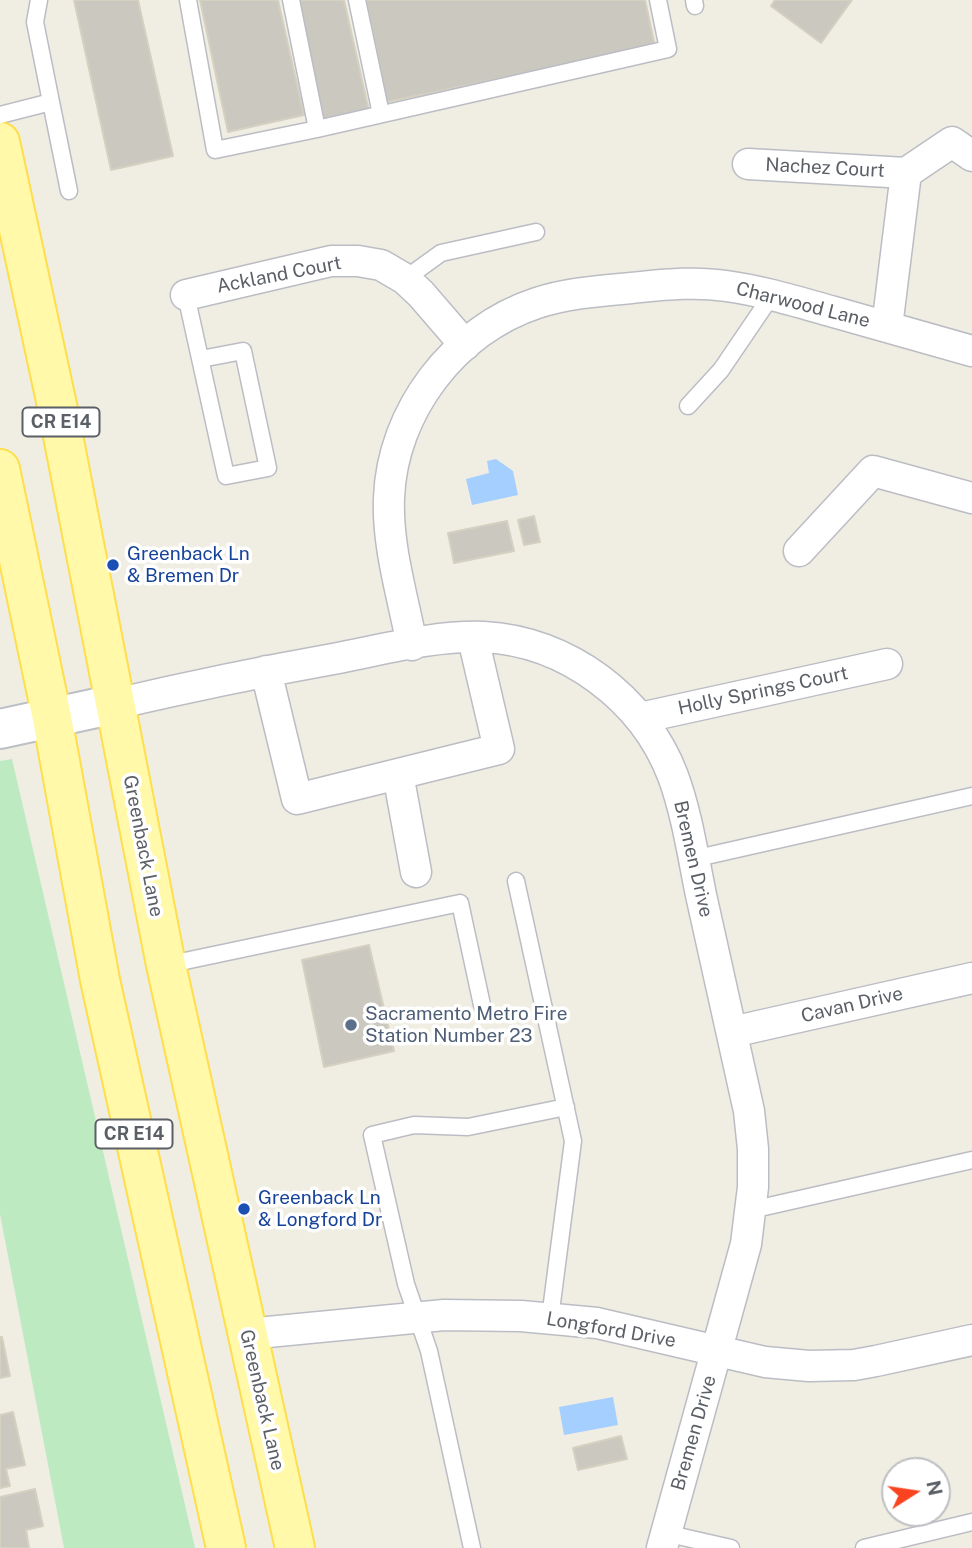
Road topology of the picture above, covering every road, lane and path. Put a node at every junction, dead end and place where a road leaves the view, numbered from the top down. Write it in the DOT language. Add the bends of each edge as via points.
graph roads {
  1 [pos="39,0"];
  2 [pos="188,0"];
  3 [pos="291,0"];
  4 [pos="357,0"];
  5 [pos="658,0"];
  6 [pos="51,102"];
  7 [pos="381,114"];
  8 [pos="0,116"];
  9 [pos="317,129"];
  10 [pos="0,142"];
  11 [pos="972,156"];
  12 [pos="748,164"];
  13 [pos="906,173"];
  14 [pos="69,191"];
  15 [pos="536,232"];
  16 [pos="405,279"];
  17 [pos="186,295"];
  18 [pos="772,295"];
  19 [pos="887,327"];
  20 [pos="465,345"];
  21 [pos="972,351"];
  22 [pos="201,359"];
  23 [pos="688,406"];
  24 [pos="0,469"];
  25 [pos="972,498"];
  26 [pos="799,551"];
  27 [pos="473,638"];
  28 [pos="412,645"];
  29 [pos="887,664"];
  30 [pos="266,671"];
  31 [pos="116,704"];
  32 [pos="52,718"];
  33 [pos="639,718"];
  34 [pos="0,729"];
  35 [pos="398,774"];
  36 [pos="972,796"];
  37 [pos="693,859"];
  38 [pos="416,872"];
  39 [pos="516,881"];
  40 [pos="166,965"];
  41 [pos="972,978"];
  42 [pos="482,1005"];
  43 [pos="732,1032"];
  44 [pos="566,1108"];
  45 [pos="972,1160"];
  46 [pos="751,1210"];
  47 [pos="419,1317"];
  48 [pos="550,1318"];
  49 [pos="247,1334"];
  50 [pos="972,1340"];
  51 [pos="717,1350"];
  52 [pos="972,1522"];
  53 [pos="664,1541"];
  54 [pos="226,1548"];
  55 [pos="295,1548"];
  56 [pos="472,1548"];
  57 [pos="731,1548"];
  58 [pos="863,1548"];
  1 -- 6 [label="lane" via="35,22"];
  2 -- 9 [label="lane" via="215,149"];
  3 -- 9 [label="lane"];
  4 -- 7 [label="lane"];
  5 -- 7 [label="lane" via="668,48"];
  6 -- 8 [label="lane"];
  6 -- 14 [label="lane"];
  7 -- 9 [label="lane"];
  10 -- 31 [label="main road, Greenback Lane / CR E14"];
  11 -- 13 [label="street, Nachez Court" via="952,142"];
  12 -- 13 [label="street, Nachez Court"];
  13 -- 19 [label="street"];
  15 -- 16 [label="lane" via="440,253"];
  16 -- 17 [label="street, Ackland Court" via="382,265 331,261"];
  16 -- 20 [label="street, Ackland Court"];
  17 -- 22 [label="lane"];
  18 -- 19 [label="street, Charwood Lane"];
  18 -- 20 [label="street, Charwood Lane" via="680,283 577,293 498,320"];
  18 -- 23 [label="lane" via="721,370"];
  19 -- 21 [label="street, Charwood Lane"];
  20 -- 28 [label="street, Charwood Lane" via="418,398 392,469 390,536"];
  22 -- 22 [label="lane" via="226,476 268,468 243,351"];
  24 -- 32 [label="main road, CR E14"];
  25 -- 26 [label="street" via="873,471"];
  27 -- 28 [label="street, Bremen Drive"];
  27 -- 33 [label="street, Bremen Drive" via="522,643 575,663 606,684"];
  27 -- 35 [label="street" via="499,749"];
  28 -- 30 [label="street, Bremen Drive"];
  29 -- 33 [label="street, Holly Springs Court"];
  30 -- 31 [label="street, Bremen Drive"];
  30 -- 35 [label="street" via="297,799"];
  31 -- 32 [label="street"];
  31 -- 40 [label="main road, Greenback Lane / CR E14"];
  32 -- 34 [label="street"];
  32 -- 54 [label="main road, CR E14" via="100,980"];
  33 -- 37 [label="street, Bremen Drive" via="672,774"];
  35 -- 38 [label="street"];
  36 -- 37 [label="lane"];
  37 -- 43 [label="street, Bremen Drive"];
  39 -- 44 [label="lane"];
  40 -- 42 [label="lane" via="460,903"];
  40 -- 49 [label="main road, Greenback Lane / CR E14"];
  41 -- 43 [label="street, Cavan Drive"];
  43 -- 46 [label="street, Bremen Drive" via="749,1111"];
  44 -- 47 [label="lane" via="468,1127 414,1125 372,1135 406,1284"];
  44 -- 48 [label="lane" via="573,1141"];
  45 -- 46 [label="lane"];
  46 -- 51 [label="street, Bremen Drive"];
  47 -- 48 [label="street, Longford Drive"];
  47 -- 49 [label="street, Longford Drive"];
  47 -- 56 [label="lane"];
  48 -- 51 [label="street, Longford Drive"];
  49 -- 55 [label="main road, Greenback Lane / CR E14"];
  50 -- 51 [label="street, Longford Drive" via="854,1365 776,1363"];
  51 -- 53 [label="street, Bremen Drive"];
  52 -- 58 [label="lane"];
  53 -- 57 [label="lane"];
}
